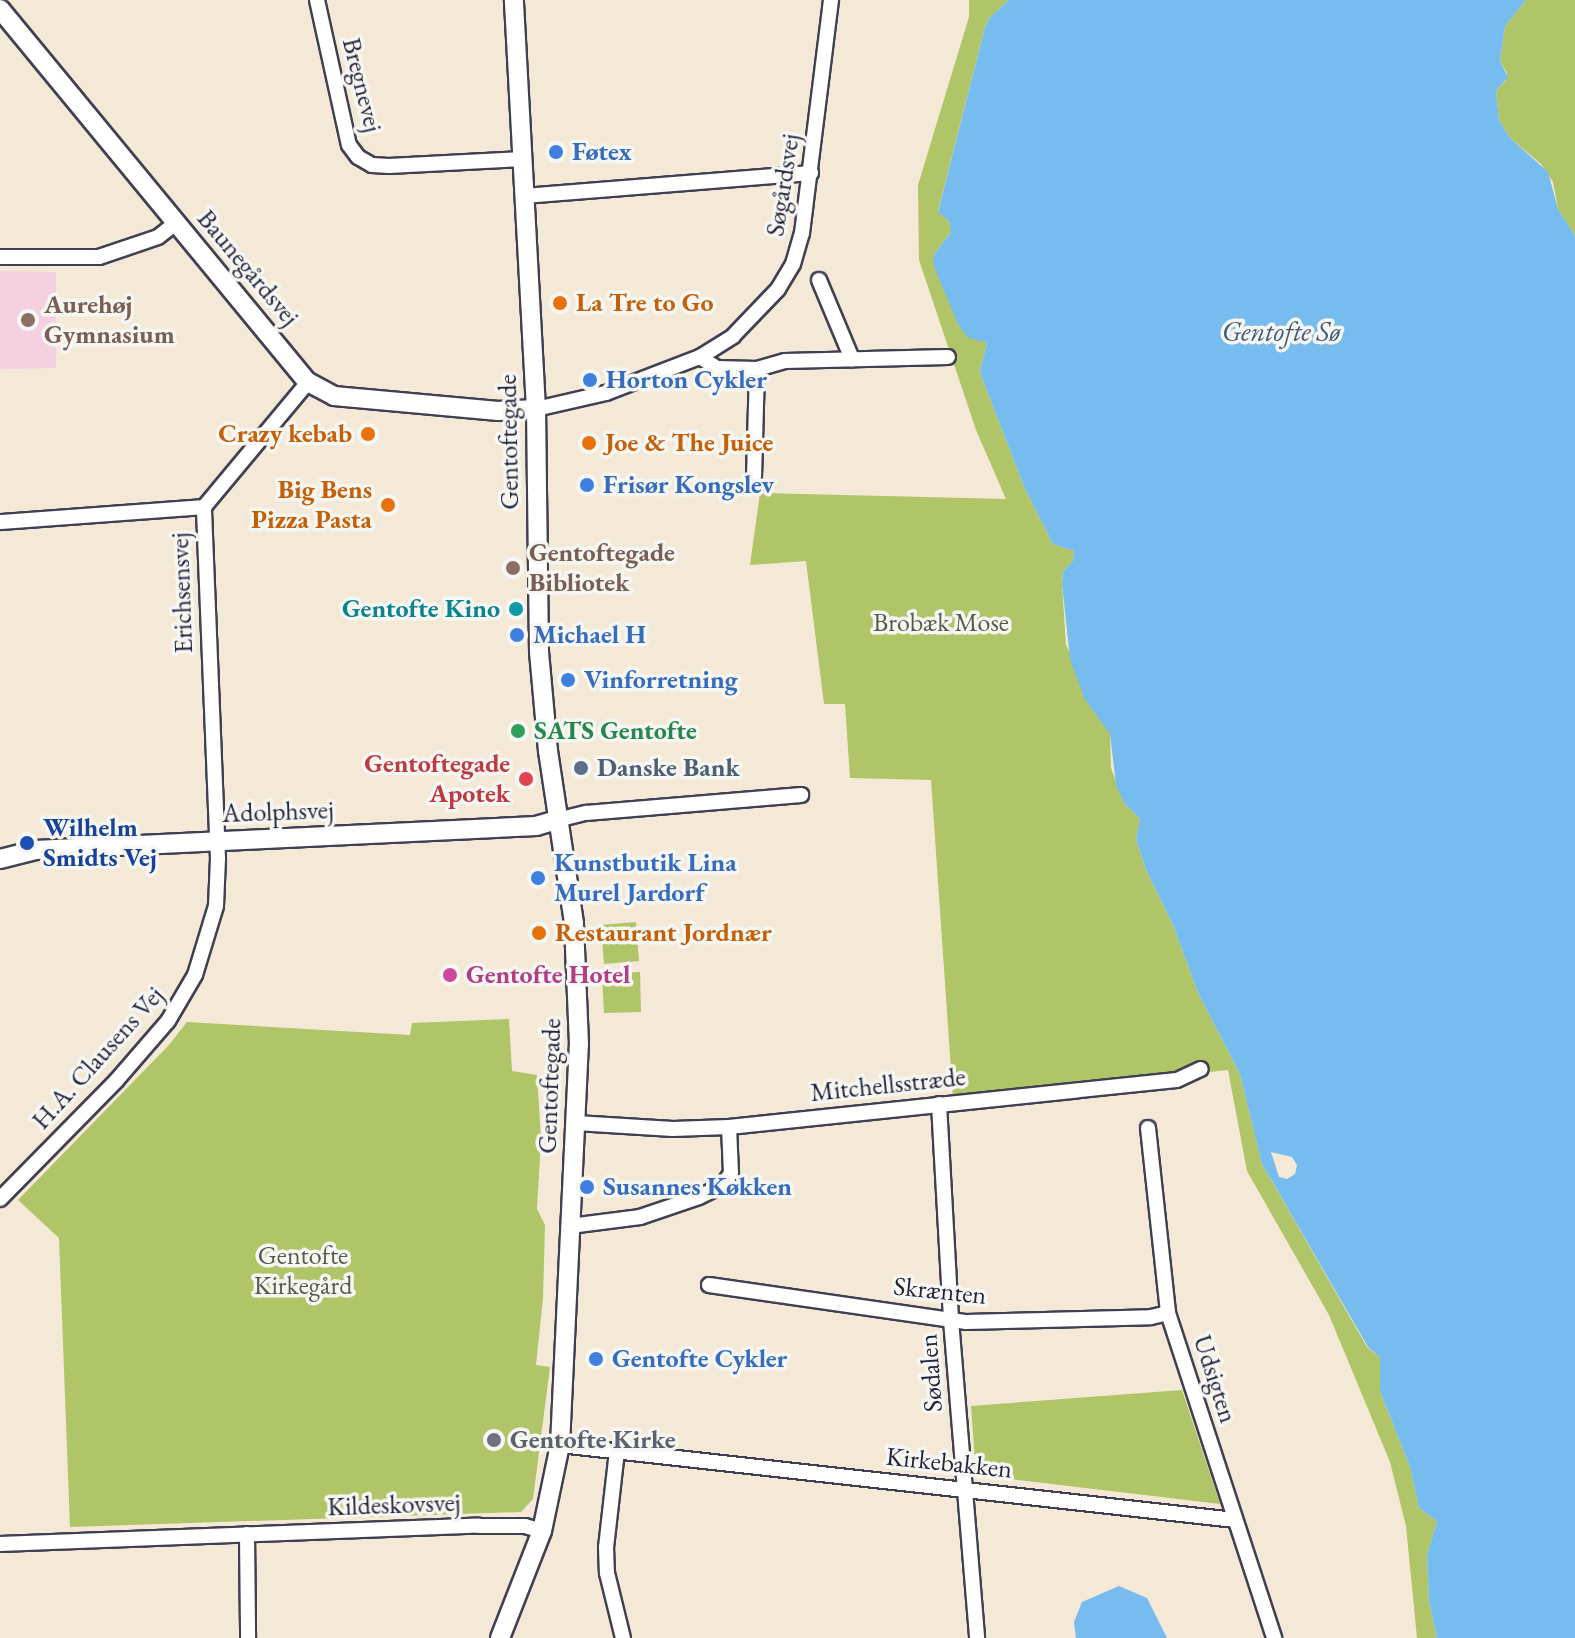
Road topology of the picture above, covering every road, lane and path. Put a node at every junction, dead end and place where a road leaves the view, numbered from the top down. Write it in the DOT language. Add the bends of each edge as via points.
graph roads {
  1 [pos="317,0"];
  2 [pos="514,0"];
  3 [pos="831,0"];
  4 [pos="0,9"];
  5 [pos="523,159"];
  6 [pos="811,173"];
  7 [pos="524,196"];
  8 [pos="176,223"];
  9 [pos="0,257"];
  10 [pos="819,280"];
  11 [pos="700,357"];
  12 [pos="948,357"];
  13 [pos="852,359"];
  14 [pos="757,369"];
  15 [pos="308,382"];
  16 [pos="536,409"];
  17 [pos="754,477"];
  18 [pos="204,507"];
  19 [pos="0,522"];
  20 [pos="801,795"];
  21 [pos="557,820"];
  22 [pos="216,840"];
  23 [pos="0,859"];
  24 [pos="1201,1069"];
  25 [pos="939,1104"];
  26 [pos="576,1123"];
  27 [pos="729,1127"];
  28 [pos="1148,1128"];
  29 [pos="0,1199"];
  30 [pos="570,1226"];
  31 [pos="709,1285"];
  32 [pos="1168,1313"];
  33 [pos="951,1320"];
  34 [pos="560,1445"];
  35 [pos="617,1451"];
  36 [pos="963,1488"];
  37 [pos="1235,1520"];
  38 [pos="542,1531"];
  39 [pos="247,1534"];
  40 [pos="0,1544"];
  41 [pos="248,1638"];
  42 [pos="500,1638"];
  43 [pos="623,1638"];
  44 [pos="977,1638"];
  45 [pos="1274,1638"];
  1 -- 5 [label="street, Bregnevej" via="349,145 358,157 389,166"];
  2 -- 5 [label="street, Gentoftegade"];
  3 -- 6 [label="street, Søgårdsvej"];
  4 -- 8 [label="street, Baunegårdsvej"];
  5 -- 7 [label="street, Gentoftegade"];
  6 -- 7 [label="street"];
  6 -- 11 [label="street, Søgårdsvej" via="793,264 760,310"];
  7 -- 16 [label="street, Gentoftegade"];
  8 -- 9 [label="street" via="158,237 99,257"];
  8 -- 15 [label="street, Baunegårdsvej"];
  10 -- 13 [label="street"];
  11 -- 14 [label="street" via="717,368"];
  11 -- 16 [label="street, Søgårdsvej" via="606,393"];
  12 -- 13 [label="street"];
  13 -- 14 [label="street" via="785,361"];
  14 -- 17 [label="street"];
  15 -- 16 [label="street, Baunegårdsvej" via="334,396 498,411"];
  15 -- 18 [label="street, Erichsensvej"];
  16 -- 21 [label="street, Gentoftegade" via="539,652"];
  18 -- 19 [label="street"];
  18 -- 22 [label="street, Erichsensvej"];
  20 -- 21 [label="street" via="586,813"];
  21 -- 22 [label="street, Adolphsvej" via="536,826"];
  21 -- 26 [label="street, Gentoftegade" via="578,979"];
  22 -- 23 [label="street, Adolphsvej" via="35,850"];
  22 -- 29 [label="street, H.A. Clausens Vej" via="216,906 200,963 181,1003 116,1081"];
  24 -- 25 [label="street, Mitchellsstræde" via="1177,1080"];
  25 -- 27 [label="street, Mitchellsstræde"];
  25 -- 33 [label="street, Sødalen"];
  26 -- 27 [label="street, Mitchellsstræde"];
  26 -- 30 [label="street, Gentoftegade"];
  27 -- 30 [label="street" via="731,1173 722,1186 640,1217"];
  28 -- 32 [label="street, Udsigten"];
  30 -- 34 [label="street, Gentoftegade"];
  31 -- 33 [label="street, Skrænten"];
  32 -- 33 [label="street, Skrænten"];
  32 -- 37 [label="street, Udsigten"];
  33 -- 36 [label="street, Sødalen"];
  34 -- 35 [label="street, Kirkebakken"];
  34 -- 38 [label="street, Gentoftegade"];
  35 -- 36 [label="street, Kirkebakken"];
  35 -- 43 [label="street" via="606,1547"];
  36 -- 37 [label="street, Kirkebakken"];
  36 -- 44 [label="street, Sødalen"];
  37 -- 45 [label="street, Udsigten"];
  38 -- 39 [label="street, Kildeskovsvej" via="479,1526"];
  38 -- 42 [label="street, Gentoftegade"];
  39 -- 40 [label="street, Kildeskovsvej"];
  39 -- 41 [label="street"];
}
